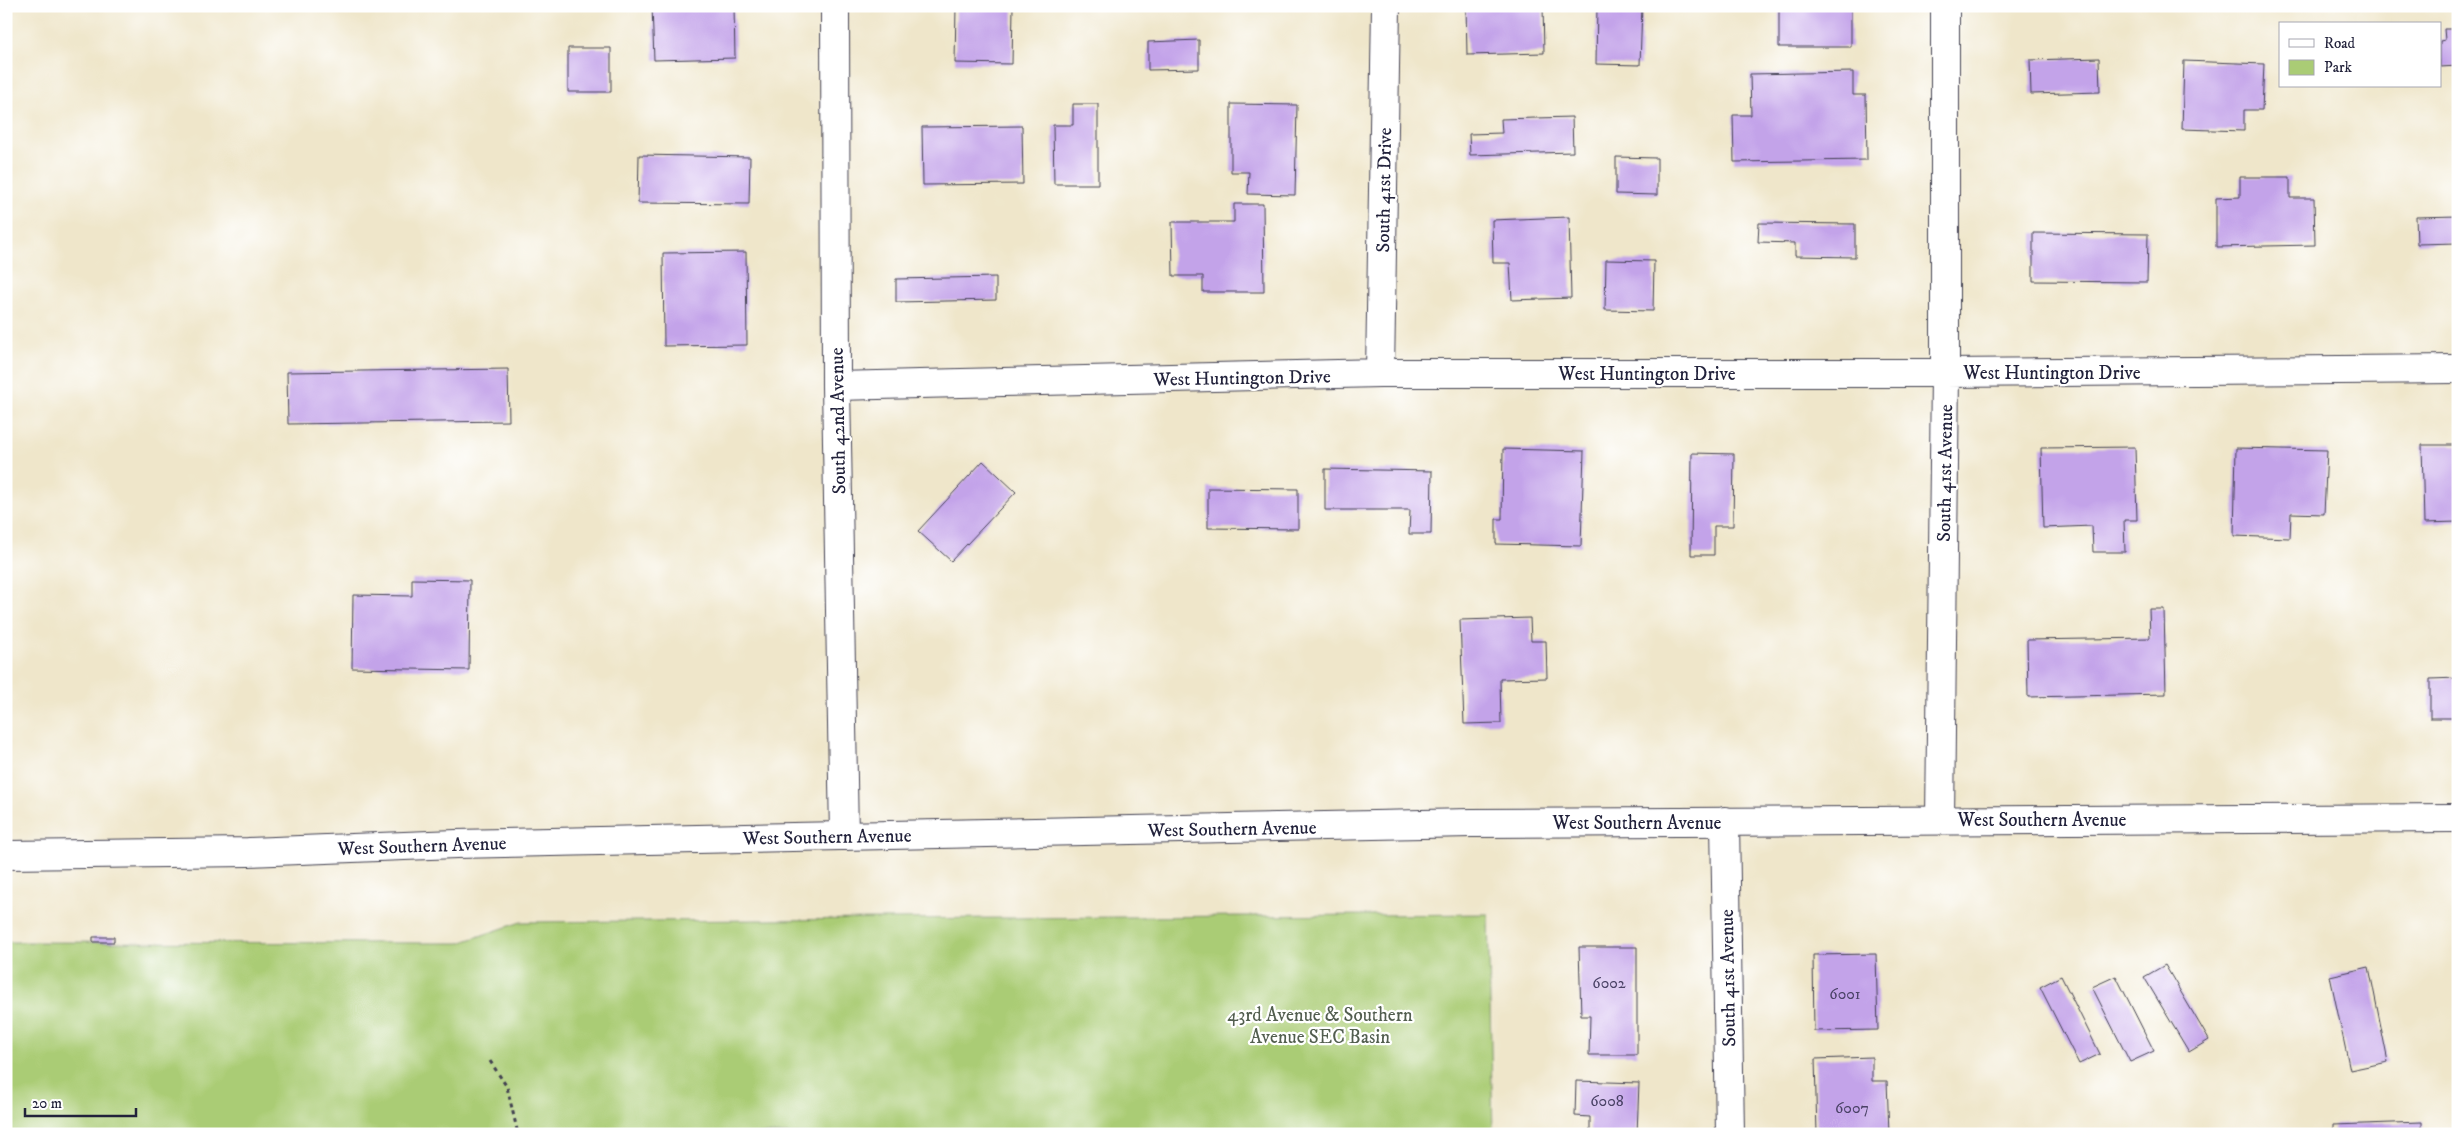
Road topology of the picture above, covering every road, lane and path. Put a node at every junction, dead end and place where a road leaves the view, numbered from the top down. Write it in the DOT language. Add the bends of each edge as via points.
graph roads {
  1 [pos="835,6"];
  2 [pos="1386,6"];
  3 [pos="1945,6"];
  4 [pos="2458,369"];
  5 [pos="1945,373"];
  6 [pos="1380,374"];
  7 [pos="836,386"];
  8 [pos="2458,818"];
  9 [pos="1940,820"];
  10 [pos="1726,821"];
  11 [pos="844,836"];
  12 [pos="6,855"];
  13 [pos="490,1061"];
  14 [pos="518,1134"];
  15 [pos="1730,1134"];
  1 -- 7 [label="street, South 42nd Avenue"];
  2 -- 6 [label="street, South 41st Drive"];
  3 -- 5 [label="street, South 41st Avenue"];
  4 -- 5 [label="street, West Huntington Drive"];
  5 -- 6 [label="street, West Huntington Drive"];
  5 -- 9 [label="street, South 41st Avenue"];
  6 -- 7 [label="street, West Huntington Drive"];
  7 -- 11 [label="street, South 42nd Avenue"];
  8 -- 9 [label="street, West Southern Avenue"];
  9 -- 10 [label="street, West Southern Avenue"];
  10 -- 11 [label="street, West Southern Avenue"];
  10 -- 15 [label="street, South 41st Avenue"];
  11 -- 12 [label="street, West Southern Avenue"];
  13 -- 14 [label="path" via="507,1087"];
}
